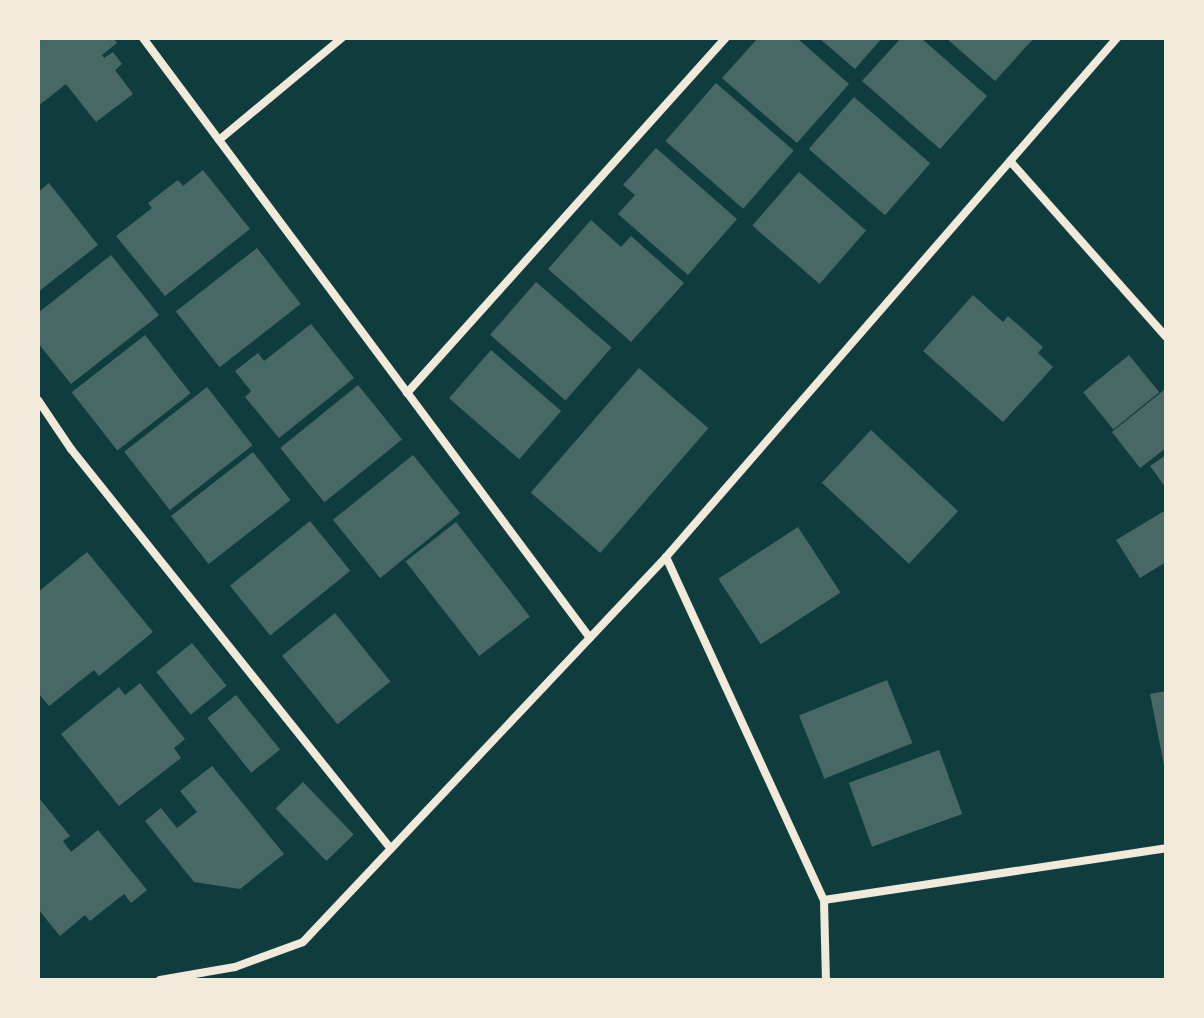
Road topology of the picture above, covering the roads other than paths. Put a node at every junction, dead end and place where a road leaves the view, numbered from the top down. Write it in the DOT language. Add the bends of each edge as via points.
graph roads {
  1 [pos="143,38"];
  2 [pos="342,38"];
  3 [pos="726,38"];
  4 [pos="1117,38"];
  5 [pos="219,140"];
  6 [pos="1010,161"];
  7 [pos="1166,337"];
  8 [pos="407,393"];
  9 [pos="38,400"];
  10 [pos="666,557"];
  11 [pos="590,638"];
  12 [pos="1166,848"];
  13 [pos="391,849"];
  14 [pos="824,900"];
  15 [pos="160,980"];
  16 [pos="826,980"];
  1 -- 5 [label="street"];
  2 -- 5 [label="street"];
  3 -- 8 [label="street"];
  4 -- 6 [label="street"];
  5 -- 8 [label="street"];
  6 -- 7 [label="street"];
  6 -- 10 [label="street"];
  8 -- 11 [label="street"];
  9 -- 13 [label="street" via="71,449"];
  10 -- 11 [label="street"];
  10 -- 14 [label="street"];
  11 -- 13 [label="street"];
  12 -- 14 [label="street"];
  13 -- 15 [label="street" via="303,942 235,967"];
  14 -- 16 [label="street"];
}
